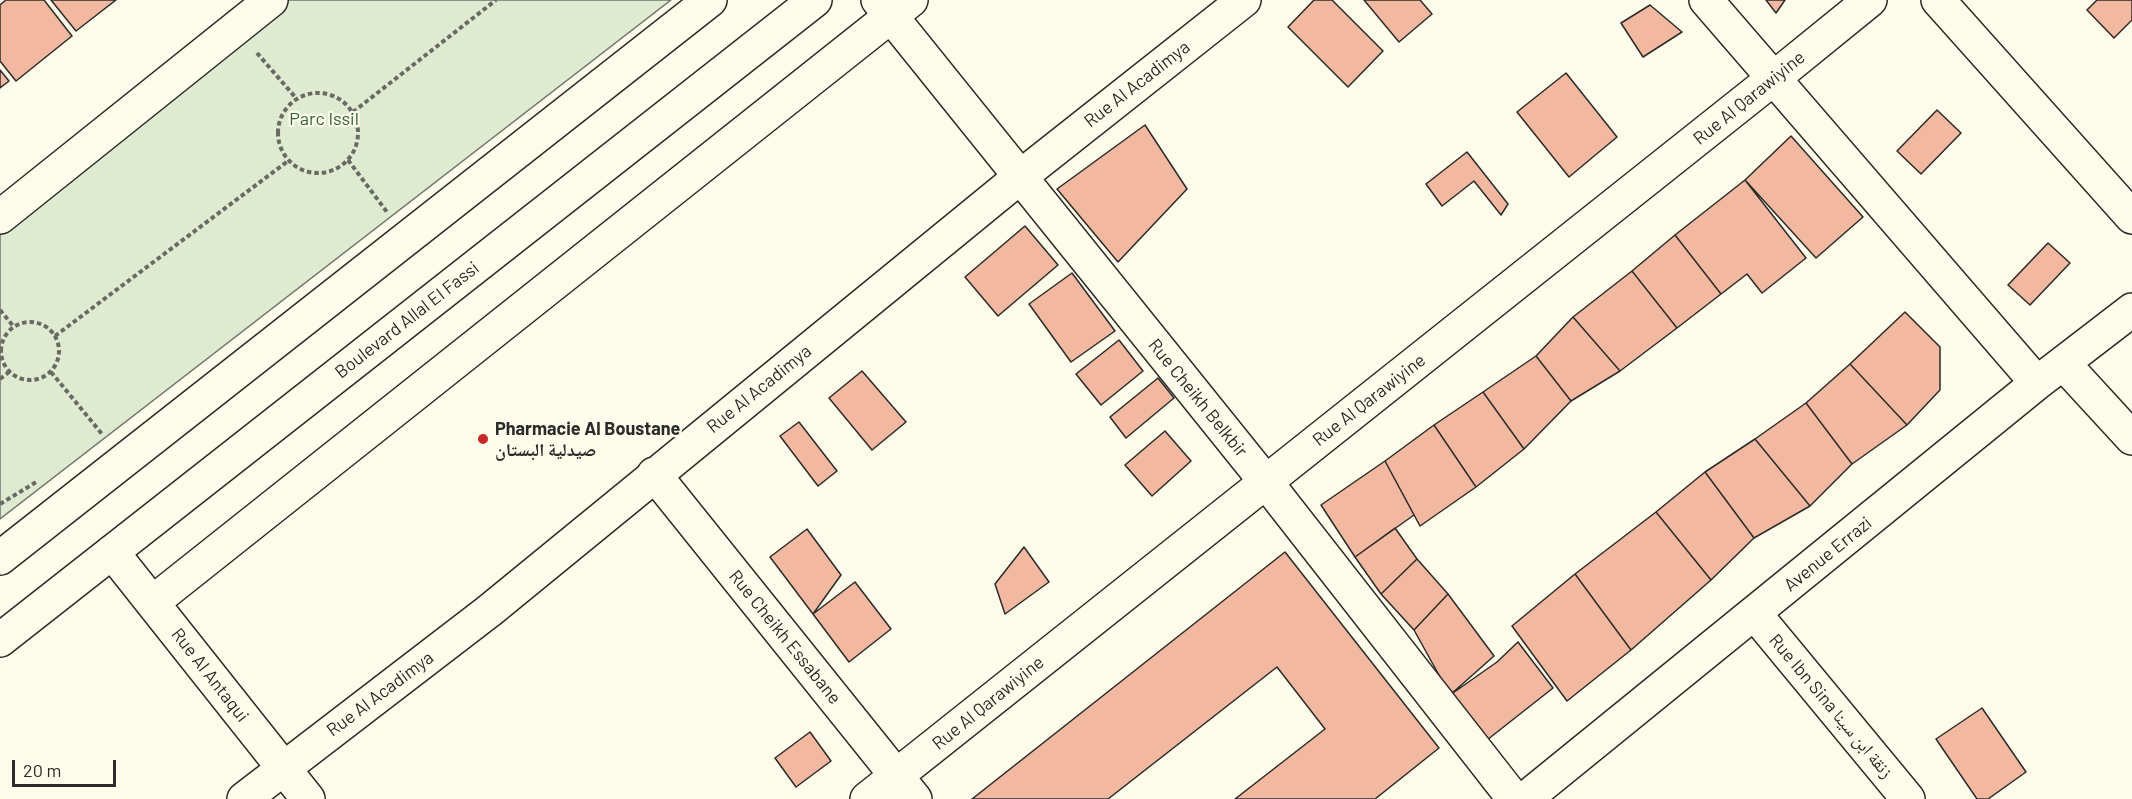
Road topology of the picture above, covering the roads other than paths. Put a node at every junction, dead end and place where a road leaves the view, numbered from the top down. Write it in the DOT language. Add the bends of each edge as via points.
graph roads {
  1 [pos="271,0"];
  2 [pos="710,0"];
  3 [pos="814,0"];
  4 [pos="1244,0"];
  5 [pos="1706,0"];
  6 [pos="1870,0"];
  7 [pos="1938,0"];
  8 [pos="893,5"];
  9 [pos="1774,78"];
  10 [pos="1020,177"];
  11 [pos="0,217"];
  12 [pos="2132,217"];
  13 [pos="2132,310"];
  14 [pos="2063,363"];
  15 [pos="2037,382"];
  16 [pos="2132,438"];
  17 [pos="654,474"];
  18 [pos="1266,482"];
  19 [pos="112,552"];
  20 [pos="0,558"];
  21 [pos="153,602"];
  22 [pos="1755,614"];
  23 [pos="0,640"];
  24 [pos="282,768"];
  25 [pos="906,787"];
  26 [pos="244,799"];
  27 [pos="308,799"];
  28 [pos="867,799"];
  29 [pos="1514,799"];
  30 [pos="1525,799"];
  31 [pos="1908,799"];
  1 -- 11 [label="street"];
  2 -- 20 [label="street"];
  3 -- 19 [label="street, Boulevard Allal El Fassi"];
  4 -- 10 [label="street, Rue Al Acadimya"];
  5 -- 9 [label="street"];
  6 -- 9 [label="street, Rue Al Qarawiyine"];
  7 -- 12 [label="street"];
  8 -- 10 [label="street, Rue Cheikh Belkbir"];
  8 -- 21 [label="street"];
  9 -- 15 [label="street"];
  9 -- 18 [label="street, Rue Al Qarawiyine"];
  10 -- 17 [label="street, Rue Al Acadimya"];
  10 -- 18 [label="street, Rue Cheikh Belkbir"];
  13 -- 14 [label="street, Avenue Errazi"];
  14 -- 15 [label="street, Avenue Errazi"];
  14 -- 16 [label="street"];
  15 -- 22 [label="street, Avenue Errazi"];
  17 -- 24 [label="street, Rue Al Acadimya" via="489,611"];
  17 -- 25 [label="street, Rue Cheikh Essabane"];
  18 -- 25 [label="street, Rue Al Qarawiyine"];
  18 -- 29 [label="street, Rue Cheikh Belkbir"];
  19 -- 21 [label="street, Rue Al Antaqui"];
  19 -- 23 [label="street, Boulevard Allal El Fassi"];
  21 -- 24 [label="street, Rue Al Antaqui"];
  22 -- 30 [label="street, Avenue Errazi"];
  22 -- 31 [label="street, Rue Ibn Sina زنقة ابن سينا"];
  24 -- 26 [label="street, Rue Al Acadimya"];
  24 -- 27 [label="street, Rue Al Antaqui"];
  25 -- 28 [label="street, Rue Al Qarawiyine"];
}
